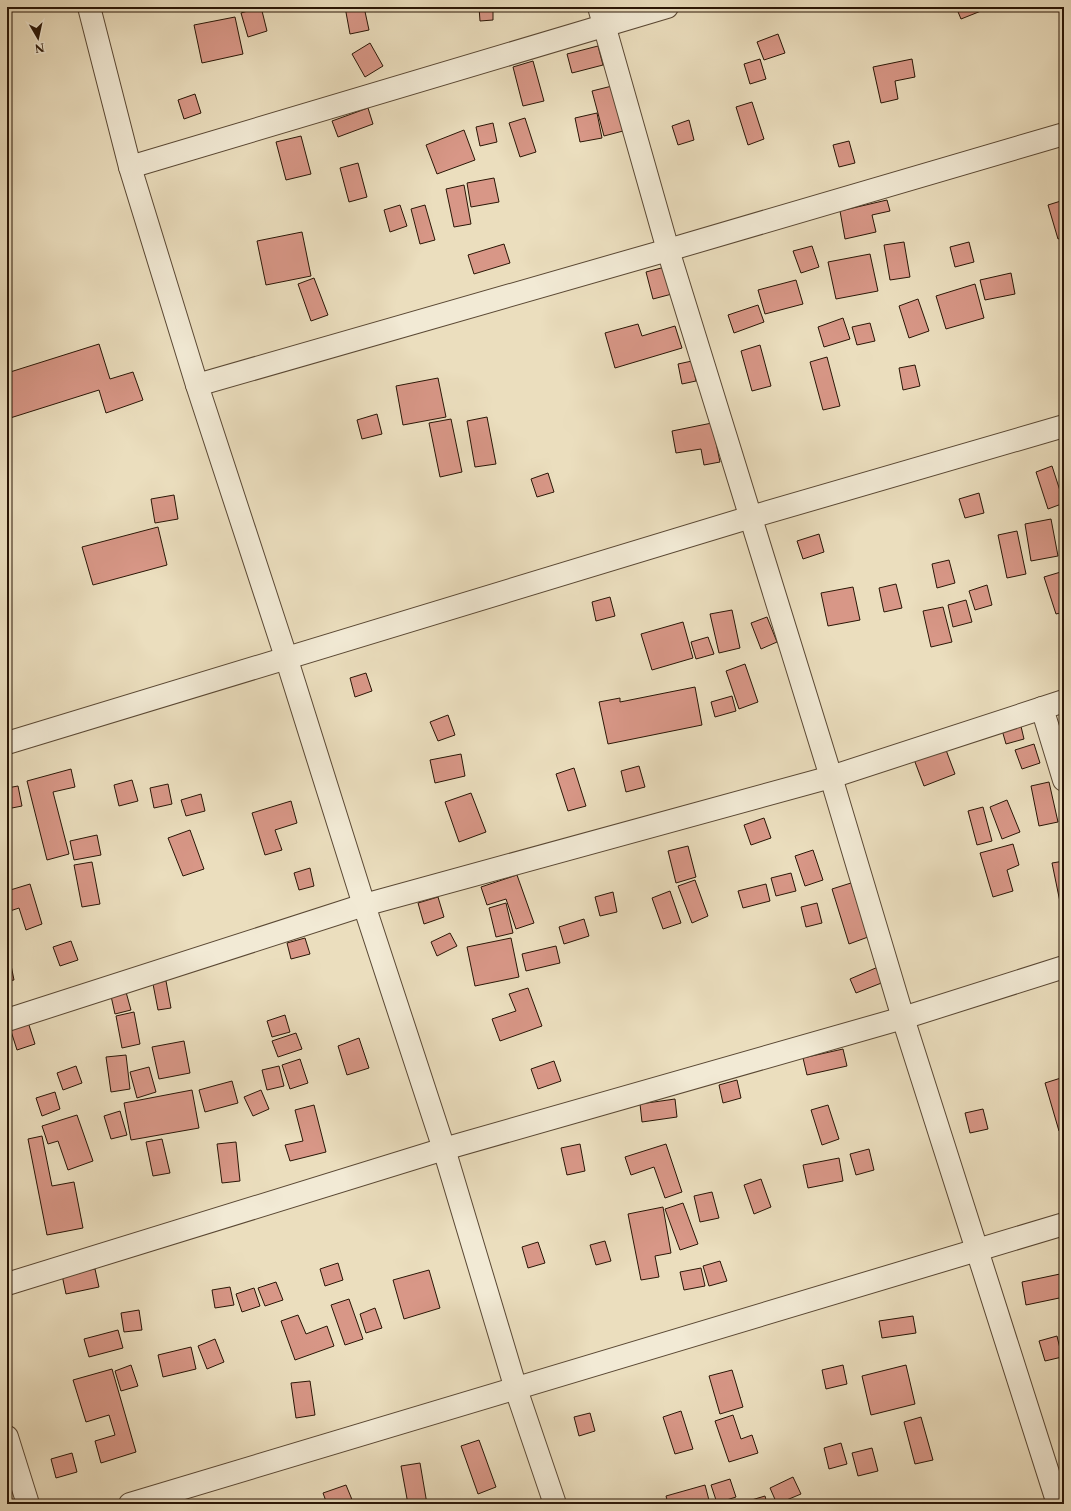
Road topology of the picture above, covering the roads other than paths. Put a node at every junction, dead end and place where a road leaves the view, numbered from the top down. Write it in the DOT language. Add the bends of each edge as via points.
graph roads {
  1 [pos="89,7"];
  2 [pos="667,7"];
  3 [pos="602,17"];
  4 [pos="1064,134"];
  5 [pos="130,167"];
  6 [pos="668,250"];
  7 [pos="197,384"];
  8 [pos="1062,433"];
  9 [pos="750,517"];
  10 [pos="286,657"];
  11 [pos="1064,701"];
  12 [pos="1042,708"];
  13 [pos="7,743"];
  14 [pos="830,777"];
  15 [pos="1064,780"];
  16 [pos="364,905"];
  17 [pos="1064,967"];
  18 [pos="903,1018"];
  19 [pos="7,1020"];
  20 [pos="444,1149"];
  21 [pos="1064,1224"];
  22 [pos="978,1251"];
  23 [pos="7,1284"];
  24 [pos="516,1389"];
  25 [pos="7,1437"];
  26 [pos="28,1504"];
  27 [pos="130,1504"];
  28 [pos="554,1504"];
  29 [pos="1058,1504"];
  1 -- 5 [label="street"];
  2 -- 3 [label="street"];
  3 -- 5 [label="street"];
  3 -- 6 [label="street"];
  4 -- 6 [label="street"];
  5 -- 7 [label="street"];
  6 -- 7 [label="street"];
  6 -- 9 [label="street"];
  7 -- 10 [label="street"];
  8 -- 9 [label="street"];
  9 -- 10 [label="street"];
  9 -- 14 [label="street"];
  10 -- 13 [label="street"];
  10 -- 16 [label="street"];
  11 -- 12 [label="street"];
  12 -- 14 [label="street"];
  12 -- 15 [label="street"];
  14 -- 16 [label="street"];
  14 -- 18 [label="street"];
  16 -- 19 [label="street"];
  16 -- 20 [label="street"];
  17 -- 18 [label="street"];
  18 -- 20 [label="street"];
  18 -- 22 [label="street"];
  20 -- 23 [label="street"];
  20 -- 24 [label="street"];
  21 -- 22 [label="street"];
  22 -- 24 [label="street"];
  22 -- 29 [label="street"];
  24 -- 27 [label="street"];
  24 -- 28 [label="street"];
  25 -- 26 [label="street"];
}
